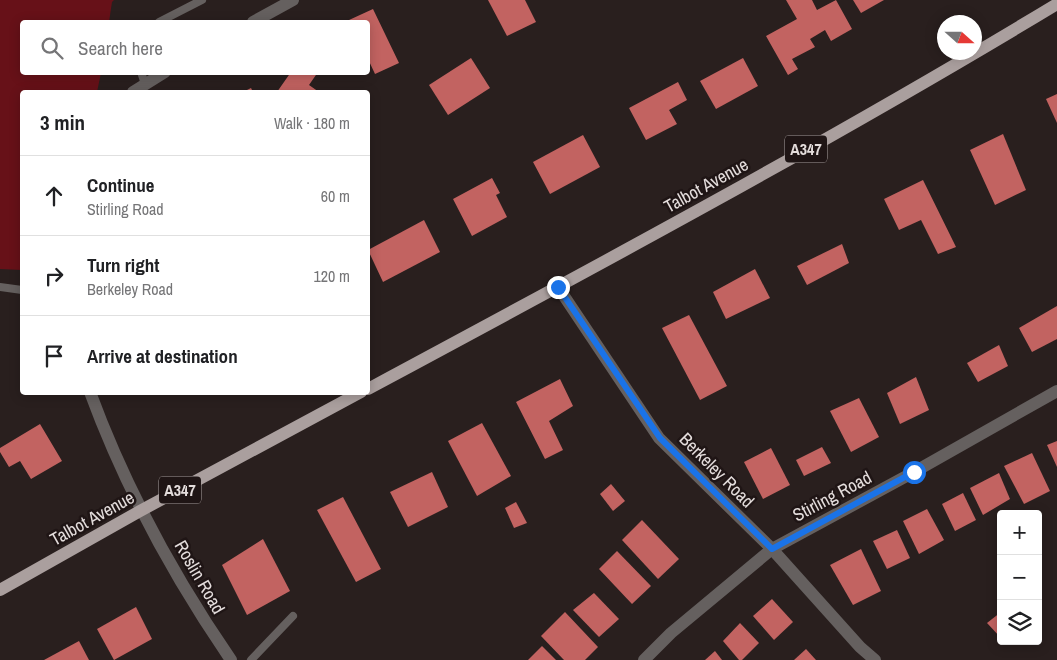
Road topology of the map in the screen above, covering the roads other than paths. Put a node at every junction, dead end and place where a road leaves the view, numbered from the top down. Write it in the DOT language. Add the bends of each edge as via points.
graph roads {
  1 [pos="202,0"];
  2 [pos="285,2"];
  3 [pos="1057,4"];
  4 [pos="163,20"];
  5 [pos="257,20"];
  6 [pos="143,78"];
  7 [pos="134,90"];
  8 [pos="0,287"];
  9 [pos="558,287"];
  10 [pos="20,290"];
  11 [pos="370,388"];
  12 [pos="1057,391"];
  13 [pos="91,395"];
  14 [pos="355,395"];
  15 [pos="140,511"];
  16 [pos="772,549"];
  17 [pos="0,590"];
  18 [pos="293,616"];
  19 [pos="231,660"];
  20 [pos="251,660"];
  21 [pos="644,660"];
  22 [pos="875,660"];
  1 -- 4 [label="lane"];
  2 -- 5 [label="street"];
  3 -- 9 [label="main road, Talbot Avenue / A347" via="926,82"];
  6 -- 7 [label="street"];
  8 -- 10 [label="lane"];
  9 -- 11 [label="main road, Talbot Avenue / A347"];
  9 -- 16 [label="street, Berkeley Road" via="660,438"];
  12 -- 16 [label="street, Stirling Road"];
  13 -- 15 [label="street, Roslin Road"];
  14 -- 15 [label="main road, Talbot Avenue / A347"];
  15 -- 17 [label="main road, Talbot Avenue / A347"];
  15 -- 19 [label="street, Roslin Road"];
  16 -- 21 [label="street, Stirling Road" via="671,633"];
  16 -- 22 [label="street, Berkeley Road"];
  18 -- 20 [label="lane"];
}
